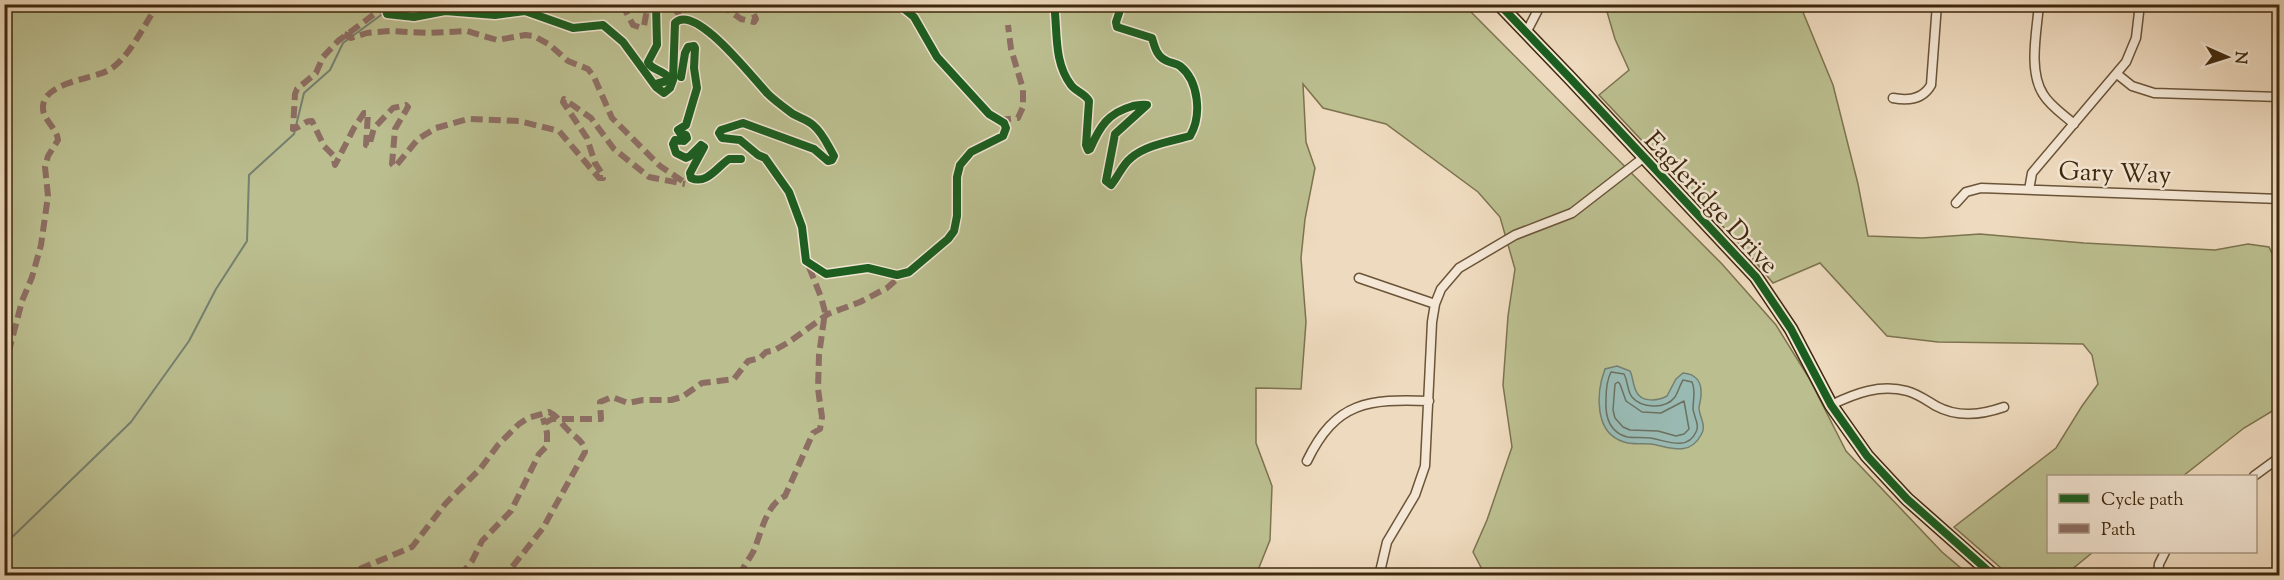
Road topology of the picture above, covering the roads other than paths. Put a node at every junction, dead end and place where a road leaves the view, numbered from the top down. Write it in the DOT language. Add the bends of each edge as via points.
graph roads {
  1 [pos="1499,4"];
  2 [pos="1541,4"];
  3 [pos="1937,4"];
  4 [pos="2038,4"];
  5 [pos="2140,4"];
  6 [pos="1526,33"];
  7 [pos="2117,74"];
  8 [pos="2280,97"];
  9 [pos="1893,98"];
  10 [pos="2074,124"];
  11 [pos="1643,158"];
  12 [pos="2030,190"];
  13 [pos="2280,199"];
  14 [pos="1956,203"];
  15 [pos="1359,279"];
  16 [pos="1435,304"];
  17 [pos="1429,401"];
  18 [pos="1831,405"];
  19 [pos="2004,407"];
  20 [pos="2280,457"];
  21 [pos="1307,461"];
  22 [pos="2257,475"];
  23 [pos="2164,553"];
  24 [pos="1379,576"];
  25 [pos="1994,576"];
  26 [pos="2158,576"];
  1 -- 6 [label="main road, Eagleridge Drive"];
  2 -- 6 [label="street"];
  3 -- 9 [label="street" via="1927,91 1914,98"];
  4 -- 10 [label="street" via="2038,81 2045,97"];
  5 -- 7 [label="street" via="2135,45"];
  6 -- 11 [label="main road, Eagleridge Drive"];
  7 -- 8 [label="street" via="2139,89 2154,93"];
  7 -- 10 [label="street"];
  10 -- 12 [label="street" via="2032,173"];
  11 -- 16 [label="street" via="1572,213 1531,228 1465,263 1448,278"];
  11 -- 18 [label="main road, Eagleridge Drive" via="1756,278 1791,329"];
  12 -- 13 [label="street, Gary Way"];
  12 -- 14 [label="street, Gary Way" via="1973,189"];
  15 -- 16 [label="street"];
  16 -- 17 [label="street"];
  17 -- 21 [label="street" via="1378,401 1352,409 1327,428"];
  17 -- 24 [label="street" via="1423,474 1387,542"];
  18 -- 19 [label="street" via="1862,392 1889,388 1917,394 1957,413 1977,414"];
  18 -- 25 [label="main road, Eagleridge Drive" via="1889,480"];
  20 -- 22 [label="street"];
  23 -- 26 [label="street"];
}
